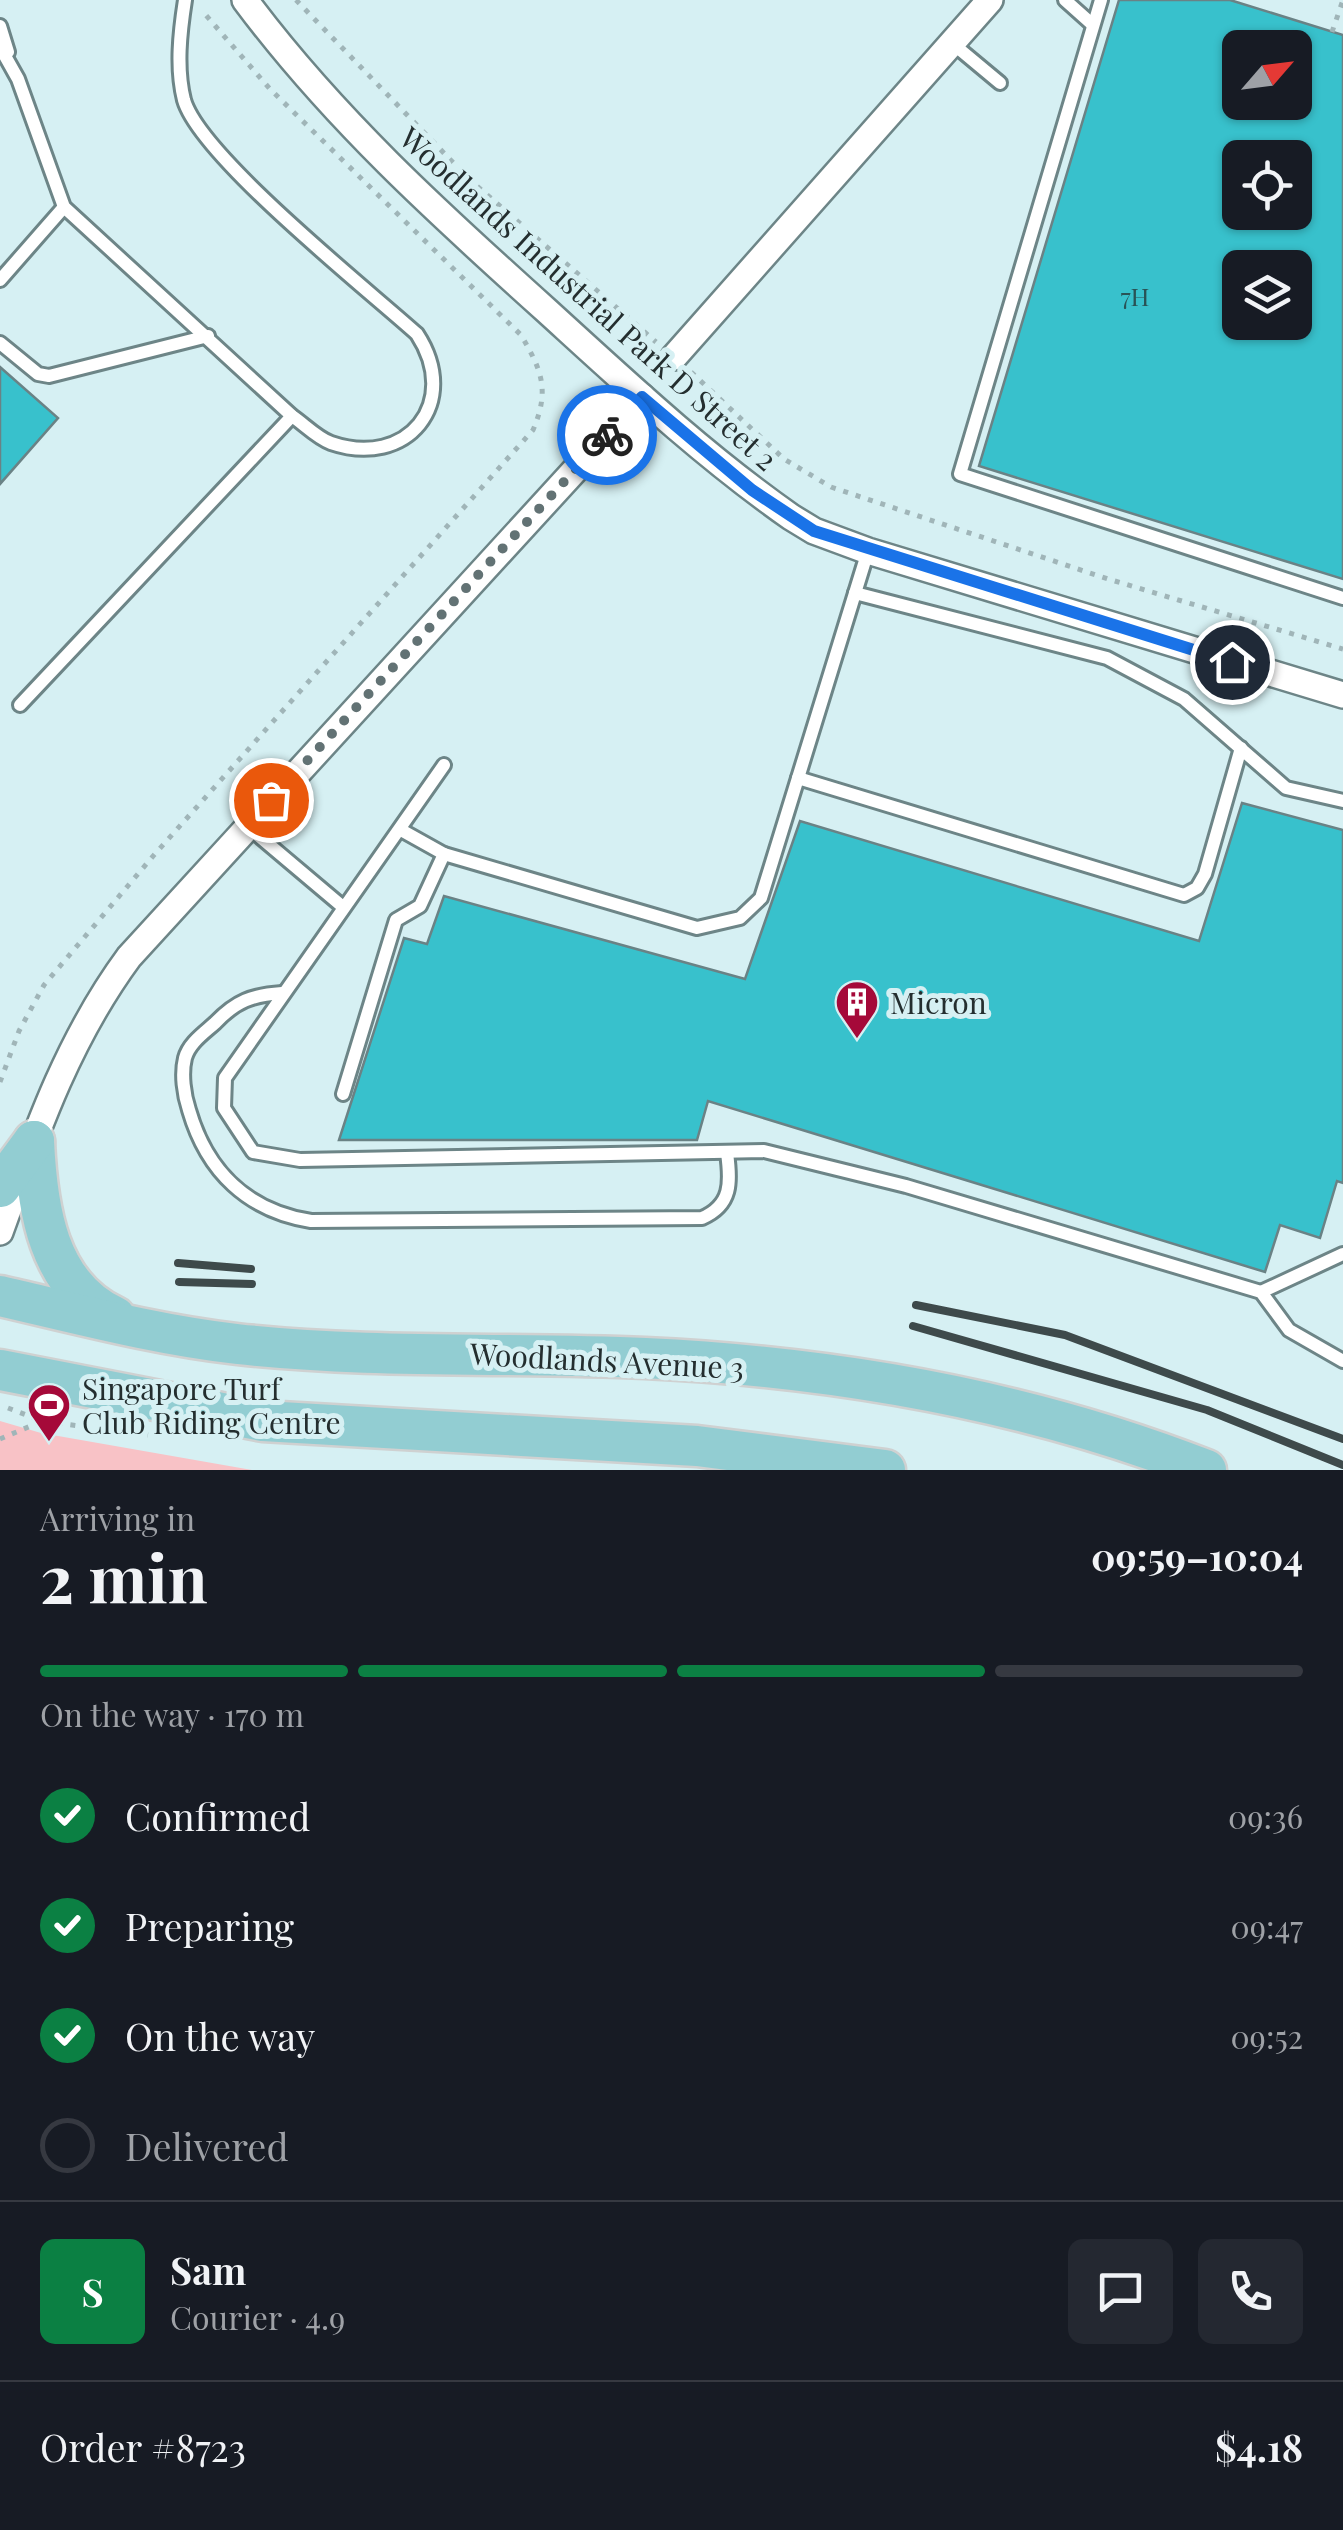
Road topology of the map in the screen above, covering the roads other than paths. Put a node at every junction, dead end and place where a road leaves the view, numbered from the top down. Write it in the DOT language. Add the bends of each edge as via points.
graph roads {
  1 [pos="185,0"];
  2 [pos="246,0"];
  3 [pos="990,0"];
  4 [pos="1064,0"];
  5 [pos="1101,0"];
  6 [pos="1093,25"];
  7 [pos="0,26"];
  8 [pos="952,43"];
  9 [pos="0,47"];
  10 [pos="11,64"];
  11 [pos="1000,83"];
  12 [pos="64,206"];
  13 [pos="0,280"];
  14 [pos="208,336"];
  15 [pos="0,343"];
  16 [pos="674,357"];
  17 [pos="642,397"];
  18 [pos="292,416"];
  19 [pos="868,550"];
  20 [pos="855,593"];
  21 [pos="1343,598"];
  22 [pos="1343,695"];
  23 [pos="20,705"];
  24 [pos="1240,748"];
  25 [pos="444,765"];
  26 [pos="798,778"];
  27 [pos="1343,801"];
  28 [pos="247,826"];
  29 [pos="401,830"];
  30 [pos="444,854"];
  31 [pos="344,907"];
  32 [pos="282,993"];
  33 [pos="343,1094"];
  34 [pos="34,1141"];
  35 [pos="728,1153"];
  36 [pos="0,1187"];
  37 [pos="0,1232"];
  38 [pos="1343,1254"];
  39 [pos="1261,1292"];
  40 [pos="0,1296"];
  41 [pos="137,1327"];
  42 [pos="1343,1361"];
  43 [pos="0,1370"];
  44 [pos="886,1470"];
  45 [pos="1206,1470"];
  1 -- 18 [label="lane" via="178,47 184,99 197,129 417,334 431,356 433,404 421,424 398,441 368,448 328,442"];
  2 -- 17 [label="street, Woodlands Industrial Park D Street 2" via="399,178"];
  3 -- 8 [label="street, Woodlands Industrial Park D Street 2"];
  4 -- 6 [label="lane"];
  5 -- 6 [label="lane"];
  6 -- 21 [label="lane" via="960,474"];
  7 -- 10 [label="lane"];
  8 -- 11 [label="lane"];
  8 -- 16 [label="street, Woodlands Industrial Park D Street 2"];
  9 -- 10 [label="lane"];
  10 -- 12 [label="lane"];
  12 -- 13 [label="lane"];
  12 -- 14 [label="lane"];
  14 -- 15 [label="lane" via="49,376"];
  14 -- 18 [label="lane"];
  17 -- 19 [label="street, Woodlands Industrial Park D Street 2" via="792,517"];
  17 -- 28 [label="street"];
  18 -- 23 [label="lane"];
  19 -- 20 [label="lane"];
  19 -- 22 [label="street, Woodlands Industrial Park D Street 2"];
  20 -- 24 [label="lane" via="1108,658 1184,699"];
  20 -- 26 [label="lane"];
  24 -- 26 [label="lane" via="1205,874 1184,894"];
  24 -- 27 [label="lane" via="1286,788"];
  25 -- 29 [label="lane"];
  26 -- 30 [label="lane" via="761,898 720,926 697,928"];
  28 -- 31 [label="lane"];
  28 -- 34 [label="street" via="106,988 54,1084"];
  29 -- 30 [label="lane"];
  29 -- 31 [label="lane"];
  30 -- 33 [label="lane" via="420,906 396,920"];
  31 -- 32 [label="lane"];
  32 -- 35 [label="lane" via="225,1078 224,1108 252,1152 300,1160"];
  32 -- 35 [label="lane" via="248,996 192,1046 184,1094 213,1166 228,1184 281,1216 702,1218 725,1200"];
  34 -- 36 [label="main road"];
  34 -- 37 [label="street"];
  34 -- 41 [label="main road" via="42,1219 58,1262 90,1300"];
  35 -- 39 [label="lane" via="764,1151 906,1186"];
  38 -- 39 [label="lane"];
  39 -- 42 [label="lane" via="1289,1330"];
  40 -- 41 [label="main road, Woodlands Avenue 3"];
  41 -- 45 [label="main road, Woodlands Avenue 3" via="237,1344 646,1358 831,1376 1089,1427"];
  43 -- 44 [label="main road" via="263,1420 697,1446"];
}
